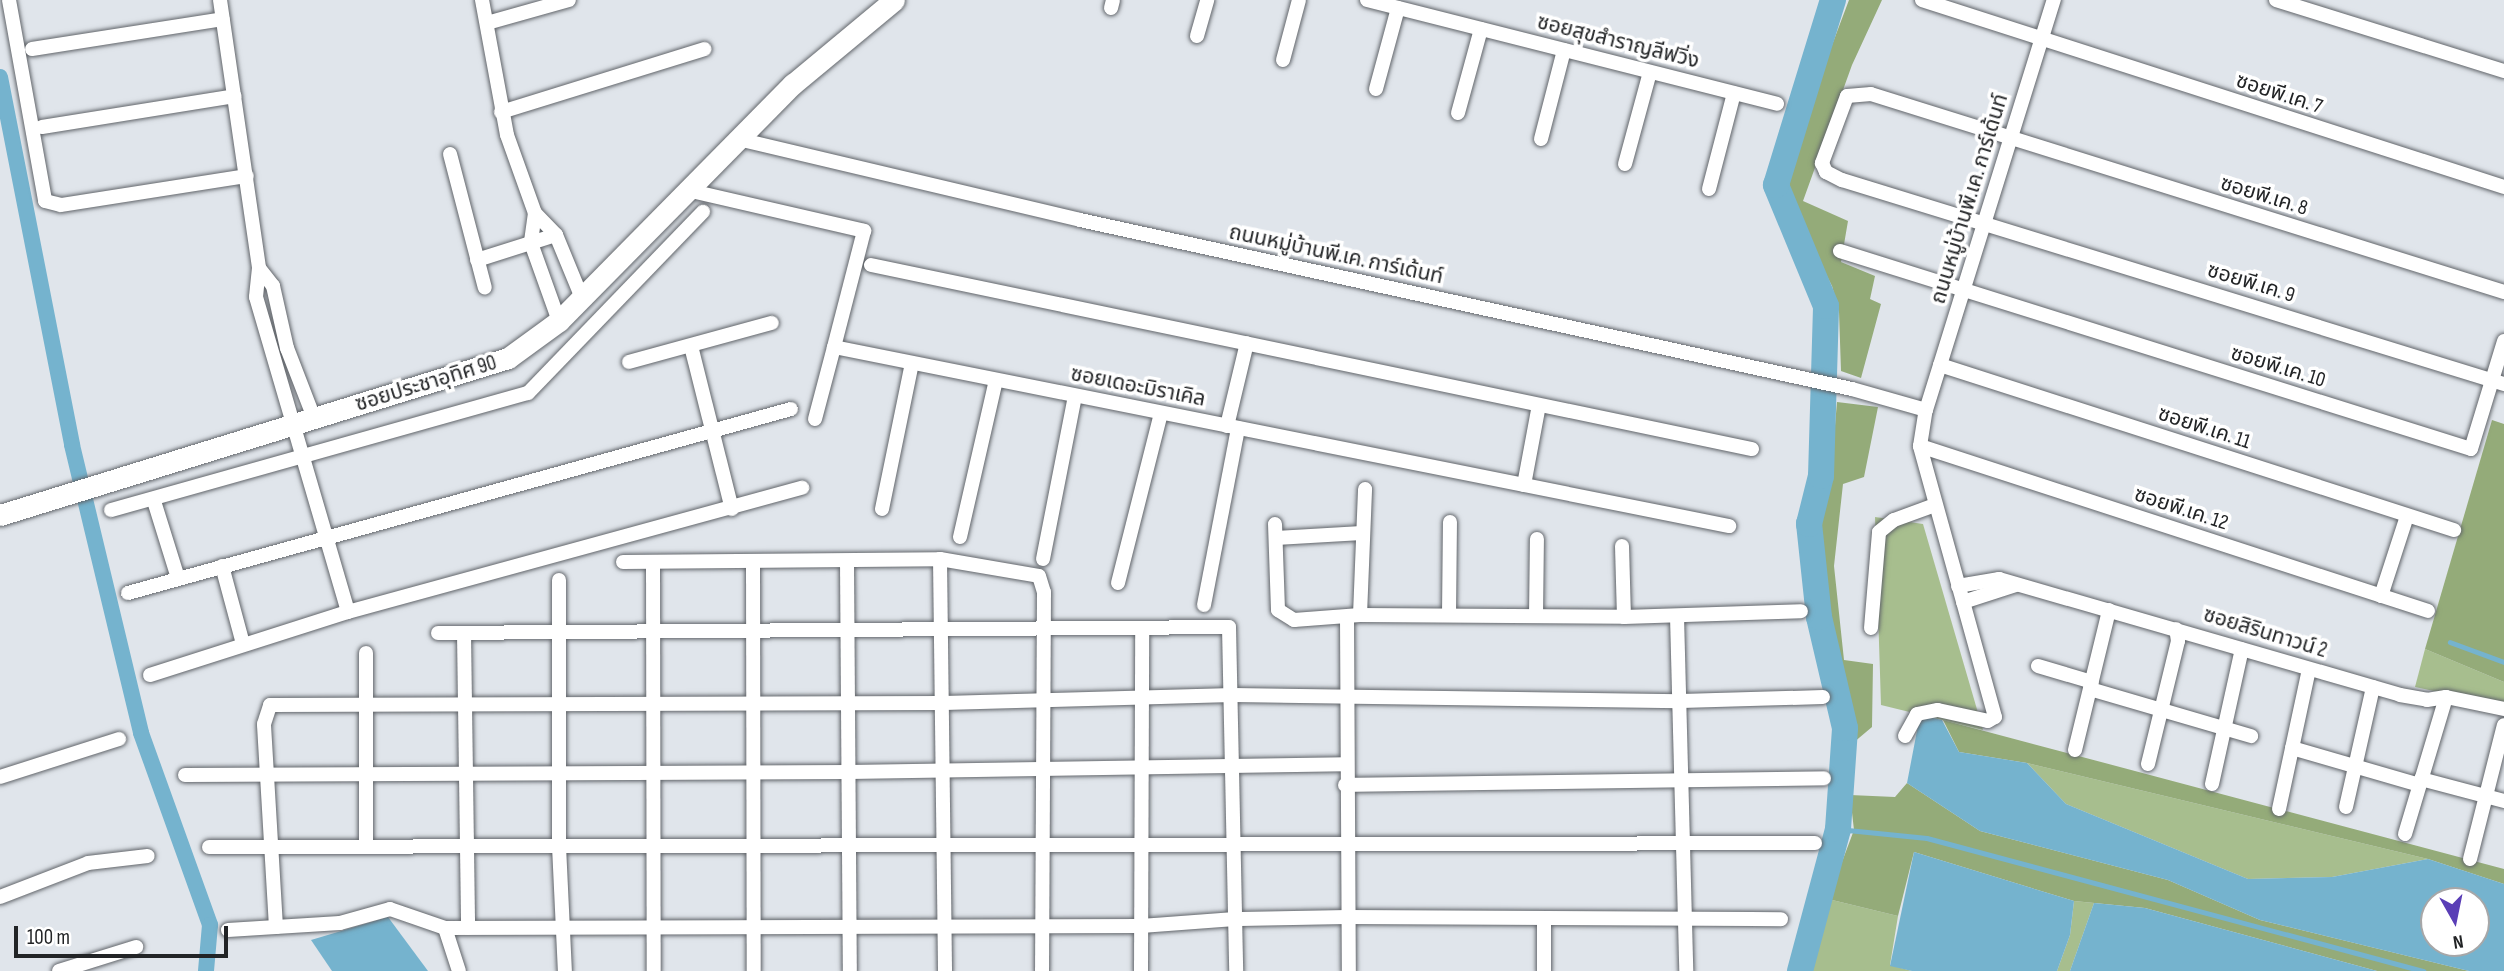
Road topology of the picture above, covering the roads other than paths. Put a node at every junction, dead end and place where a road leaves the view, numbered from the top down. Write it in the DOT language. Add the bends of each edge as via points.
graph roads {
  1 [pos="9,0"];
  2 [pos="220,0"];
  3 [pos="482,0"];
  4 [pos="569,0"];
  5 [pos="894,0"];
  6 [pos="1207,0"];
  7 [pos="1300,0"];
  8 [pos="1367,0"];
  9 [pos="1922,0"];
  10 [pos="2054,0"];
  11 [pos="2276,0"];
  12 [pos="1398,8"];
  13 [pos="223,19"];
  14 [pos="487,23"];
  15 [pos="1481,29"];
  16 [pos="1197,36"];
  17 [pos="2041,41"];
  18 [pos="32,49"];
  19 [pos="704,49"];
  20 [pos="1564,50"];
  21 [pos="1283,60"];
  22 [pos="2504,71"];
  23 [pos="1650,72"];
  24 [pos="1376,89"];
  25 [pos="1734,93"];
  26 [pos="235,96"];
  27 [pos="1777,104"];
  28 [pos="501,112"];
  29 [pos="1458,113"];
  30 [pos="42,127"];
  31 [pos="738,139"];
  32 [pos="1541,139"];
  33 [pos="2011,140"];
  34 [pos="450,154"];
  35 [pos="1626,164"];
  36 [pos="247,176"];
  37 [pos="2504,187"];
  38 [pos="1709,189"];
  39 [pos="687,190"];
  40 [pos="703,212"];
  41 [pos="536,213"];
  42 [pos="1985,223"];
  43 [pos="556,234"];
  44 [pos="531,243"];
  45 [pos="1840,251"];
  46 [pos="477,260"];
  47 [pos="871,265"];
  48 [pos="259,268"];
  49 [pos="485,288"];
  50 [pos="1964,291"];
  51 [pos="2504,292"];
  52 [pos="582,298"];
  53 [pos="559,321"];
  54 [pos="772,323"];
  55 [pos="285,339"];
  56 [pos="2504,341"];
  57 [pos="1247,343"];
  58 [pos="267,344"];
  59 [pos="691,346"];
  60 [pos="834,347"];
  61 [pos="629,362"];
  62 [pos="912,363"];
  63 [pos="1940,365"];
  64 [pos="996,380"];
  65 [pos="2498,382"];
  66 [pos="1075,396"];
  67 [pos="1539,405"];
  68 [pos="791,409"];
  69 [pos="1926,410"];
  70 [pos="1161,413"];
  71 [pos="314,418"];
  72 [pos="815,419"];
  73 [pos="293,424"];
  74 [pos="1233,427"];
  75 [pos="712,431"];
  76 [pos="1920,446"];
  77 [pos="1752,449"];
  78 [pos="304,458"];
  79 [pos="1524,485"];
  80 [pos="802,488"];
  81 [pos="1364,489"];
  82 [pos="153,501"];
  83 [pos="1935,505"];
  84 [pos="732,509"];
  85 [pos="882,509"];
  86 [pos="111,510"];
  87 [pos="0,514"];
  88 [pos="2407,516"];
  89 [pos="1450,522"];
  90 [pos="1729,526"];
  91 [pos="2454,530"];
  92 [pos="1362,533"];
  93 [pos="327,537"];
  94 [pos="960,537"];
  95 [pos="1537,539"];
  96 [pos="1622,546"];
  97 [pos="940,559"];
  98 [pos="1043,559"];
  99 [pos="623,562"];
  100 [pos="653,563"];
  101 [pos="847,563"];
  102 [pos="753,564"];
  103 [pos="222,566"];
  104 [pos="178,578"];
  105 [pos="559,580"];
  106 [pos="1118,583"];
  107 [pos="2016,585"];
  108 [pos="1958,586"];
  109 [pos="128,593"];
  110 [pos="2381,596"];
  111 [pos="1963,602"];
  112 [pos="1204,604"];
  113 [pos="2109,610"];
  114 [pos="1801,611"];
  115 [pos="2428,611"];
  116 [pos="348,612"];
  117 [pos="1449,615"];
  118 [pos="1677,616"];
  119 [pos="1354,617"];
  120 [pos="1536,617"];
  121 [pos="1624,617"];
  122 [pos="1043,628"];
  123 [pos="1142,628"];
  124 [pos="1871,628"];
  125 [pos="2176,629"];
  126 [pos="941,630"];
  127 [pos="754,631"];
  128 [pos="848,631"];
  129 [pos="652,632"];
  130 [pos="438,633"];
  131 [pos="464,633"];
  132 [pos="558,633"];
  133 [pos="243,644"];
  134 [pos="2242,649"];
  135 [pos="366,653"];
  136 [pos="2038,666"];
  137 [pos="2309,669"];
  138 [pos="150,675"];
  139 [pos="2091,686"];
  140 [pos="2373,687"];
  141 [pos="1233,695"];
  142 [pos="1345,696"];
  143 [pos="1823,697"];
  144 [pos="2446,697"];
  145 [pos="1140,698"];
  146 [pos="754,700"];
  147 [pos="1042,700"];
  148 [pos="1681,701"];
  149 [pos="652,702"];
  150 [pos="848,702"];
  151 [pos="366,703"];
  152 [pos="463,703"];
  153 [pos="944,703"];
  154 [pos="559,704"];
  155 [pos="2504,709"];
  156 [pos="2161,711"];
  157 [pos="2504,725"];
  158 [pos="2224,729"];
  159 [pos="1905,736"];
  160 [pos="2251,736"];
  161 [pos="120,739"];
  162 [pos="2292,748"];
  163 [pos="2075,750"];
  164 [pos="1235,762"];
  165 [pos="1141,764"];
  166 [pos="1345,764"];
  167 [pos="2148,764"];
  168 [pos="2355,765"];
  169 [pos="1044,769"];
  170 [pos="944,771"];
  171 [pos="754,772"];
  172 [pos="849,772"];
  173 [pos="559,773"];
  174 [pos="652,773"];
  175 [pos="269,774"];
  176 [pos="366,774"];
  177 [pos="463,774"];
  178 [pos="185,775"];
  179 [pos="0,777"];
  180 [pos="1824,778"];
  181 [pos="1681,781"];
  182 [pos="2420,782"];
  183 [pos="2212,783"];
  184 [pos="1345,785"];
  185 [pos="2486,797"];
  186 [pos="2504,802"];
  187 [pos="2346,807"];
  188 [pos="2279,808"];
  189 [pos="2405,834"];
  190 [pos="1141,843"];
  191 [pos="946,844"];
  192 [pos="1233,844"];
  193 [pos="1345,844"];
  194 [pos="1815,844"];
  195 [pos="366,845"];
  196 [pos="1043,845"];
  197 [pos="209,846"];
  198 [pos="271,846"];
  199 [pos="559,846"];
  200 [pos="651,846"];
  201 [pos="465,847"];
  202 [pos="849,847"];
  203 [pos="1682,847"];
  204 [pos="754,848"];
  205 [pos="148,856"];
  206 [pos="2470,859"];
  207 [pos="0,897"];
  208 [pos="1347,917"];
  209 [pos="1235,919"];
  210 [pos="1781,919"];
  211 [pos="1544,920"];
  212 [pos="1685,920"];
  213 [pos="1141,926"];
  214 [pos="276,927"];
  215 [pos="1042,927"];
  216 [pos="445,928"];
  217 [pos="468,928"];
  218 [pos="564,928"];
  219 [pos="946,928"];
  220 [pos="652,929"];
  221 [pos="850,929"];
  222 [pos="229,930"];
  223 [pos="754,930"];
  224 [pos="136,947"];
  225 [pos="59,971"];
  226 [pos="459,971"];
  227 [pos="565,971"];
  228 [pos="654,971"];
  229 [pos="754,971"];
  230 [pos="850,971"];
  231 [pos="946,971"];
  232 [pos="1042,971"];
  233 [pos="1141,971"];
  234 [pos="1236,971"];
  235 [pos="1349,971"];
  236 [pos="1544,971"];
  237 [pos="1686,971"];
  1 -- 36 [label="street" via="45,201 61,205"];
  2 -- 13 [label="street"];
  3 -- 14 [label="street"];
  4 -- 14 [label="street"];
  5 -- 31 [label="street, ซอยประชาอุทิศ 90" via="793,84"];
  6 -- 16 [label="street"];
  7 -- 21 [label="street"];
  8 -- 12 [label="street, ซอยสุขสำราญลีฟวิ่ง"];
  9 -- 17 [label="street, ซอยพี.เค. 7"];
  10 -- 17 [label="street, ถนนหมู่บ้านพี.เค. การ์เด้นท์"];
  11 -- 22 [label="street"];
  12 -- 15 [label="street, ซอยสุขสำราญลีฟวิ่ง"];
  12 -- 24 [label="street"];
  13 -- 18 [label="street"];
  13 -- 26 [label="street"];
  14 -- 28 [label="street"];
  15 -- 20 [label="street, ซอยสุขสำราญลีฟวิ่ง"];
  15 -- 29 [label="street"];
  17 -- 33 [label="street, ถนนหมู่บ้านพี.เค. การ์เด้นท์"];
  17 -- 37 [label="street, ซอยพี.เค. 7"];
  19 -- 28 [label="street"];
  20 -- 23 [label="street, ซอยสุขสำราญลีฟวิ่ง"];
  20 -- 32 [label="street"];
  23 -- 25 [label="street, ซอยสุขสำราญลีฟวิ่ง"];
  23 -- 35 [label="street"];
  25 -- 27 [label="street, ซอยสุขสำราญลีฟวิ่ง"];
  25 -- 38 [label="street"];
  26 -- 30 [label="street"];
  26 -- 36 [label="street"];
  28 -- 41 [label="street"];
  31 -- 39 [label="street, ซอยประชาอุทิศ 90"];
  31 -- 69 [label="street, ถนนหมู่บ้านพี.เค. การ์เด้นท์" via="1080,220 1852,389"];
  33 -- 42 [label="street, ถนนหมู่บ้านพี.เค. การ์เด้นท์"];
  33 -- 42 [label="street, ซอยพี.เค. 8" via="1858,93 1847,96 1826,148 1822,163 1826,173"];
  33 -- 51 [label="street, ซอยพี.เค. 8"];
  34 -- 46 [label="street"];
  36 -- 48 [label="street"];
  39 -- 52 [label="street, ซอยประชาอุทิศ 90"];
  39 -- 60 [label="street" via="864,231"];
  40 -- 78 [label="street" via="528,393"];
  41 -- 43 [label="street"];
  41 -- 44 [label="street"];
  42 -- 50 [label="street, ถนนหมู่บ้านพี.เค. การ์เด้นท์"];
  42 -- 65 [label="street, ซอยพี.เค. 9"];
  43 -- 44 [label="street"];
  43 -- 52 [label="street"];
  44 -- 46 [label="street"];
  44 -- 53 [label="street"];
  45 -- 50 [label="street"];
  46 -- 49 [label="street"];
  47 -- 57 [label="street"];
  48 -- 55 [label="street" via="273,286"];
  48 -- 58 [label="street" via="256,297"];
  50 -- 63 [label="street, ถนนหมู่บ้านพี.เค. การ์เด้นท์"];
  50 -- 65 [label="street, ซอยพี.เค. 10" via="2471,449"];
  52 -- 53 [label="street, ซอยประชาอุทิศ 90"];
  53 -- 71 [label="street, ซอยประชาอุทิศ 90" via="508,358"];
  54 -- 59 [label="street"];
  55 -- 58 [label="street"];
  55 -- 71 [label="street"];
  56 -- 65 [label="street, ซอยพี.เค. 10"];
  57 -- 67 [label="street"];
  57 -- 74 [label="street"];
  58 -- 73 [label="street"];
  59 -- 61 [label="street"];
  59 -- 75 [label="street"];
  60 -- 62 [label="street, ซอยเดอะมิราเคิล"];
  60 -- 72 [label="street"];
  62 -- 64 [label="street, ซอยเดอะมิราเคิล"];
  62 -- 85 [label="street"];
  63 -- 69 [label="street, ถนนหมู่บ้านพี.เค. การ์เด้นท์"];
  63 -- 88 [label="street, ซอยพี.เค. 11"];
  64 -- 66 [label="street, ซอยเดอะมิราเคิล"];
  64 -- 94 [label="street"];
  66 -- 70 [label="street, ซอยเดอะมิราเคิล"];
  66 -- 98 [label="street"];
  67 -- 77 [label="street"];
  67 -- 79 [label="street"];
  68 -- 75 [label="street"];
  69 -- 76 [label="street, ถนนหมู่บ้านพี.เค. การ์เด้นท์"];
  70 -- 74 [label="street, ซอยเดอะมิราเคิล"];
  70 -- 106 [label="street"];
  71 -- 73 [label="street, ซอยประชาอุทิศ 90"];
  73 -- 78 [label="street"];
  73 -- 87 [label="street, ซอยประชาอุทิศ 90"];
  74 -- 79 [label="street, ซอยเดอะมิราเคิล"];
  74 -- 112 [label="street"];
  75 -- 84 [label="street"];
  75 -- 93 [label="street"];
  76 -- 83 [label="street, ถนนหมู่บ้านพี.เค. การ์เด้นท์"];
  76 -- 110 [label="street, ซอยพี.เค. 12"];
  78 -- 82 [label="street"];
  78 -- 93 [label="street"];
  79 -- 90 [label="street, ซอยเดอะมิราเคิล"];
  80 -- 84 [label="street"];
  81 -- 92 [label="street"];
  82 -- 86 [label="street"];
  82 -- 104 [label="street"];
  83 -- 108 [label="street, ถนนหมู่บ้านพี.เค. การ์เด้นท์"];
  83 -- 124 [label="street" via="1894,520 1879,532"];
  84 -- 116 [label="street"];
  88 -- 91 [label="street, ซอยพี.เค. 11"];
  88 -- 110 [label="street"];
  89 -- 117 [label="street"];
  92 -- 119 [label="street"];
  92 -- 119 [label="street" via="1276,531 1282,615 1308,621"];
  93 -- 103 [label="street"];
  93 -- 116 [label="street"];
  95 -- 120 [label="street"];
  96 -- 121 [label="street"];
  97 -- 101 [label="street"];
  97 -- 122 [label="street" via="1039,576 1044,592"];
  97 -- 126 [label="street"];
  99 -- 100 [label="street"];
  100 -- 102 [label="street"];
  100 -- 129 [label="street"];
  101 -- 102 [label="street"];
  101 -- 128 [label="street"];
  102 -- 127 [label="street"];
  103 -- 104 [label="street"];
  103 -- 133 [label="street"];
  104 -- 109 [label="street"];
  105 -- 132 [label="street"];
  107 -- 108 [label="street, ซอยสิรินทาวน์ 2" via="1999,579"];
  107 -- 111 [label="street"];
  107 -- 113 [label="street, ซอยสิรินทาวน์ 2"];
  108 -- 111 [label="street, ถนนหมู่บ้านพี.เค. การ์เด้นท์"];
  110 -- 115 [label="street, ซอยพี.เค. 12"];
  111 -- 159 [label="street, ถนนหมู่บ้านพี.เค. การ์เด้นท์" via="1995,717 1988,721 1938,710 1917,714"];
  113 -- 125 [label="street, ซอยสิรินทาวน์ 2"];
  113 -- 139 [label="street"];
  114 -- 118 [label="street"];
  116 -- 133 [label="street"];
  117 -- 119 [label="street"];
  117 -- 120 [label="street"];
  118 -- 121 [label="street"];
  118 -- 148 [label="street"];
  119 -- 142 [label="street"];
  120 -- 121 [label="street"];
  122 -- 123 [label="street"];
  122 -- 126 [label="street"];
  122 -- 147 [label="street"];
  123 -- 141 [label="street" via="1229,627"];
  123 -- 145 [label="street"];
  125 -- 134 [label="street, ซอยสิรินทาวน์ 2"];
  125 -- 156 [label="street"];
  126 -- 128 [label="street"];
  126 -- 153 [label="street"];
  127 -- 128 [label="street"];
  127 -- 129 [label="street"];
  127 -- 146 [label="street"];
  128 -- 150 [label="street"];
  129 -- 132 [label="street"];
  129 -- 149 [label="street"];
  130 -- 131 [label="street"];
  131 -- 132 [label="street"];
  131 -- 152 [label="street"];
  132 -- 154 [label="street"];
  133 -- 138 [label="street"];
  134 -- 137 [label="street, ซอยสิรินทาวน์ 2"];
  134 -- 158 [label="street"];
  135 -- 151 [label="street"];
  136 -- 139 [label="street"];
  137 -- 140 [label="street, ซอยสิรินทาวน์ 2"];
  137 -- 162 [label="street"];
  139 -- 156 [label="street"];
  139 -- 163 [label="street"];
  140 -- 144 [label="street, ซอยสิรินทาวน์ 2" via="2412,698"];
  140 -- 168 [label="street"];
  141 -- 142 [label="street"];
  141 -- 145 [label="street"];
  141 -- 164 [label="street"];
  142 -- 148 [label="street"];
  142 -- 166 [label="street"];
  143 -- 148 [label="street"];
  144 -- 155 [label="street, ซอยสิรินทาวน์ 2"];
  144 -- 182 [label="street"];
  145 -- 147 [label="street"];
  145 -- 165 [label="street"];
  146 -- 149 [label="street"];
  146 -- 150 [label="street"];
  146 -- 171 [label="street"];
  147 -- 153 [label="street"];
  147 -- 169 [label="street"];
  148 -- 181 [label="street"];
  149 -- 154 [label="street"];
  149 -- 174 [label="street"];
  150 -- 153 [label="street"];
  150 -- 172 [label="street"];
  151 -- 152 [label="street"];
  151 -- 175 [label="street" via="270,705 264,724"];
  151 -- 176 [label="street"];
  152 -- 154 [label="street"];
  152 -- 177 [label="street"];
  153 -- 170 [label="street"];
  154 -- 173 [label="street"];
  156 -- 158 [label="street"];
  156 -- 167 [label="street"];
  157 -- 185 [label="street"];
  158 -- 160 [label="street"];
  158 -- 183 [label="street"];
  161 -- 179 [label="street"];
  162 -- 168 [label="street"];
  162 -- 188 [label="street"];
  164 -- 165 [label="street"];
  164 -- 166 [label="street"];
  164 -- 192 [label="street"];
  165 -- 169 [label="street"];
  165 -- 190 [label="street"];
  166 -- 184 [label="street"];
  168 -- 182 [label="street"];
  168 -- 187 [label="street"];
  169 -- 170 [label="street"];
  169 -- 196 [label="street"];
  170 -- 172 [label="street"];
  170 -- 191 [label="street"];
  171 -- 172 [label="street"];
  171 -- 174 [label="street"];
  171 -- 204 [label="street"];
  172 -- 202 [label="street"];
  173 -- 174 [label="street"];
  173 -- 177 [label="street"];
  173 -- 199 [label="street"];
  174 -- 200 [label="street"];
  175 -- 176 [label="street"];
  175 -- 178 [label="street"];
  175 -- 198 [label="street"];
  176 -- 177 [label="street"];
  176 -- 195 [label="street"];
  177 -- 201 [label="street"];
  180 -- 181 [label="street"];
  181 -- 184 [label="street"];
  181 -- 203 [label="street"];
  182 -- 185 [label="street"];
  182 -- 189 [label="street"];
  184 -- 193 [label="street"];
  185 -- 186 [label="street"];
  185 -- 206 [label="street"];
  190 -- 192 [label="street"];
  190 -- 196 [label="street"];
  190 -- 213 [label="street"];
  191 -- 196 [label="street"];
  191 -- 202 [label="street"];
  191 -- 219 [label="street"];
  192 -- 193 [label="street"];
  192 -- 209 [label="street"];
  193 -- 203 [label="street"];
  193 -- 208 [label="street"];
  194 -- 203 [label="street"];
  195 -- 198 [label="street"];
  195 -- 201 [label="street"];
  196 -- 215 [label="street"];
  197 -- 198 [label="street"];
  198 -- 214 [label="street"];
  199 -- 200 [label="street"];
  199 -- 201 [label="street"];
  199 -- 218 [label="street"];
  200 -- 204 [label="street"];
  200 -- 220 [label="street"];
  201 -- 217 [label="street"];
  202 -- 204 [label="street"];
  202 -- 221 [label="street"];
  203 -- 212 [label="street"];
  204 -- 223 [label="street"];
  205 -- 207 [label="street" via="88,863"];
  208 -- 209 [label="street"];
  208 -- 211 [label="street"];
  208 -- 235 [label="street"];
  209 -- 213 [label="street"];
  209 -- 234 [label="street"];
  210 -- 212 [label="street"];
  211 -- 212 [label="street"];
  211 -- 236 [label="street"];
  212 -- 237 [label="street"];
  213 -- 215 [label="street"];
  213 -- 233 [label="street"];
  214 -- 216 [label="street" via="340,923 390,909"];
  214 -- 222 [label="street"];
  215 -- 219 [label="street"];
  215 -- 232 [label="street"];
  216 -- 217 [label="street"];
  216 -- 226 [label="street"];
  217 -- 218 [label="street"];
  218 -- 220 [label="street"];
  218 -- 227 [label="street"];
  219 -- 221 [label="street"];
  219 -- 231 [label="street"];
  220 -- 223 [label="street"];
  220 -- 228 [label="street"];
  221 -- 223 [label="street"];
  221 -- 230 [label="street"];
  223 -- 229 [label="street"];
  224 -- 225 [label="street"];
}
